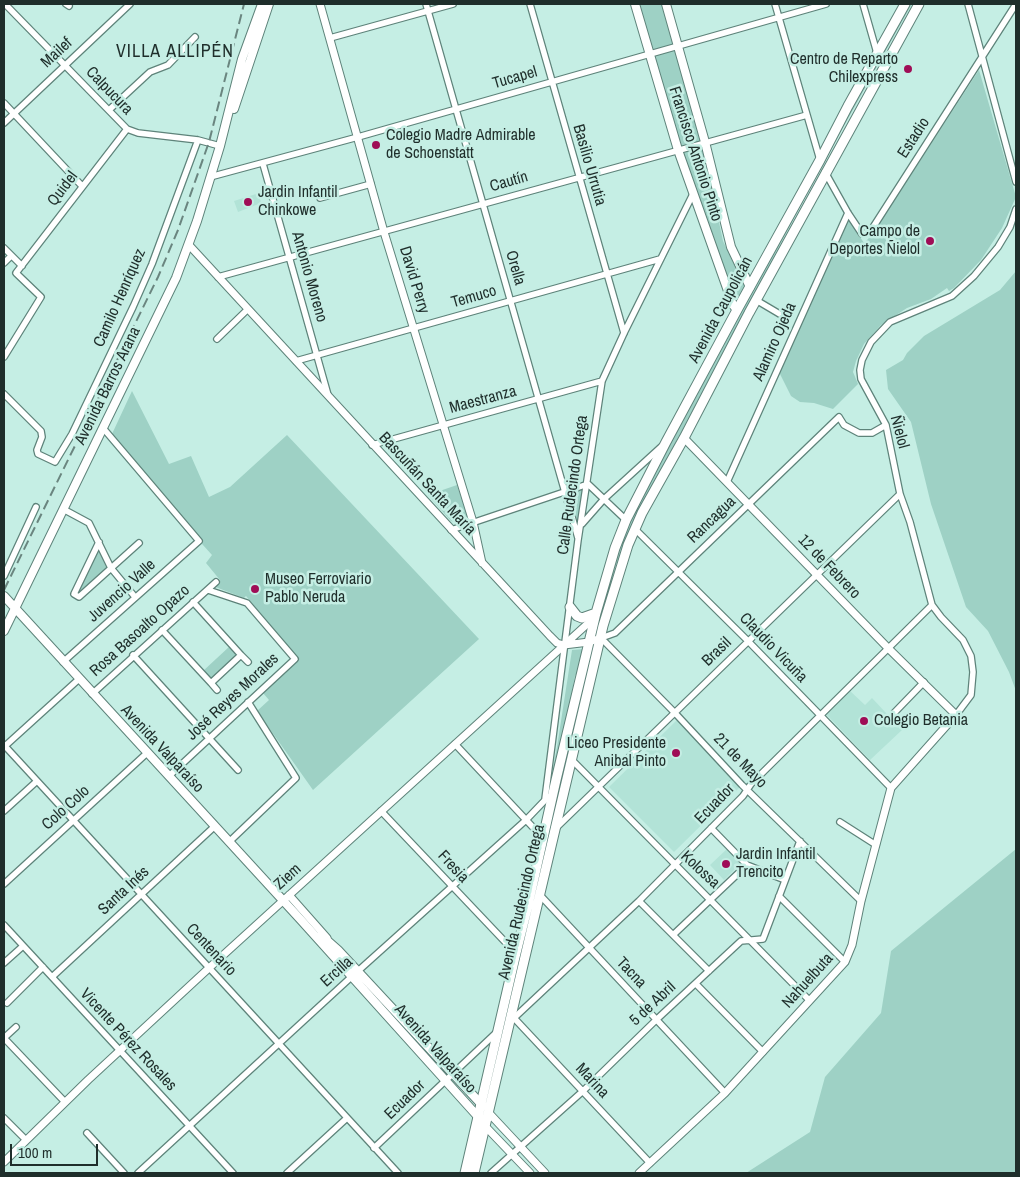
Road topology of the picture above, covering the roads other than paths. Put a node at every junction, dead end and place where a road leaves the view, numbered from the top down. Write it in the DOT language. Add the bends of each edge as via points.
graph roads {
  1 [pos="5,4"];
  2 [pos="130,4"];
  3 [pos="262,4"];
  4 [pos="269,4"];
  5 [pos="320,4"];
  6 [pos="426,4"];
  7 [pos="452,4"];
  8 [pos="530,4"];
  9 [pos="635,4"];
  10 [pos="666,4"];
  11 [pos="775,4"];
  12 [pos="826,4"];
  13 [pos="863,4"];
  14 [pos="906,4"];
  15 [pos="919,4"];
  16 [pos="968,4"];
  17 [pos="1016,4"];
  18 [pos="428,11"];
  19 [pos="779,16"];
  20 [pos="195,37"];
  21 [pos="330,38"];
  22 [pos="678,46"];
  23 [pos="877,53"];
  24 [pos="649,54"];
  25 [pos="982,56"];
  26 [pos="65,65"];
  27 [pos="878,75"];
  28 [pos="551,82"];
  29 [pos="4,103"];
  30 [pos="109,110"];
  31 [pos="456,110"];
  32 [pos="14,114"];
  33 [pos="807,114"];
  34 [pos="4,123"];
  35 [pos="126,128"];
  36 [pos="358,138"];
  37 [pos="198,140"];
  38 [pos="705,142"];
  39 [pos="220,146"];
  40 [pos="678,150"];
  41 [pos="822,156"];
  42 [pos="263,164"];
  43 [pos="825,172"];
  44 [pos="210,177"];
  45 [pos="578,178"];
  46 [pos="1016,182"];
  47 [pos="371,184"];
  48 [pos="82,186"];
  49 [pos="693,194"];
  50 [pos="320,198"];
  51 [pos="483,204"];
  52 [pos="1016,210"];
  53 [pos="848,213"];
  54 [pos="384,232"];
  55 [pos="189,245"];
  56 [pos="4,248"];
  57 [pos="11,256"];
  58 [pos="290,258"];
  59 [pos="660,259"];
  60 [pos="4,263"];
  61 [pos="22,266"];
  62 [pos="607,274"];
  63 [pos="218,277"];
  64 [pos="750,287"];
  65 [pos="510,301"];
  66 [pos="754,303"];
  67 [pos="248,309"];
  68 [pos="737,310"];
  69 [pos="783,316"];
  70 [pos="414,328"];
  71 [pos="624,333"];
  72 [pos="217,339"];
  73 [pos="317,355"];
  74 [pos="4,357"];
  75 [pos="296,361"];
  76 [pos="602,381"];
  77 [pos="698,385"];
  78 [pos="708,391"];
  79 [pos="4,394"];
  80 [pos="329,398"];
  81 [pos="538,399"];
  82 [pos="684,411"];
  83 [pos="442,425"];
  84 [pos="886,425"];
  85 [pos="103,428"];
  86 [pos="684,438"];
  87 [pos="666,442"];
  88 [pos="372,444"];
  89 [pos="727,482"];
  90 [pos="588,484"];
  91 [pos="565,492"];
  92 [pos="900,494"];
  93 [pos="604,499"];
  94 [pos="748,504"];
  95 [pos="36,507"];
  96 [pos="63,509"];
  97 [pos="626,520"];
  98 [pos="473,522"];
  99 [pos="580,525"];
  100 [pos="635,529"];
  101 [pos="451,530"];
  102 [pos="578,540"];
  103 [pos="99,542"];
  104 [pos="139,542"];
  105 [pos="628,545"];
  106 [pos="482,565"];
  107 [pos="111,568"];
  108 [pos="679,572"];
  109 [pos="818,574"];
  110 [pos="4,576"];
  111 [pos="216,582"];
  112 [pos="208,590"];
  113 [pos="4,596"];
  114 [pos="135,598"];
  115 [pos="193,602"];
  116 [pos="932,605"];
  117 [pos="570,607"];
  118 [pos="14,609"];
  119 [pos="596,615"];
  120 [pos="162,630"];
  121 [pos="4,631"];
  122 [pos="601,638"];
  123 [pos="748,641"];
  124 [pos="589,642"];
  125 [pos="564,645"];
  126 [pos="888,648"];
  127 [pos="133,655"];
  128 [pos="241,655"];
  129 [pos="294,658"];
  130 [pos="63,662"];
  131 [pos="248,662"];
  132 [pos="79,679"];
  133 [pos="924,682"];
  134 [pos="211,683"];
  135 [pos="217,690"];
  136 [pos="92,694"];
  137 [pos="248,702"];
  138 [pos="675,713"];
  139 [pos="894,713"];
  140 [pos="956,715"];
  141 [pos="820,716"];
  142 [pos="209,738"];
  143 [pos="455,744"];
  144 [pos="4,746"];
  145 [pos="147,753"];
  146 [pos="571,759"];
  147 [pos="238,770"];
  148 [pos="169,776"];
  149 [pos="37,781"];
  150 [pos="600,786"];
  151 [pos="890,788"];
  152 [pos="554,790"];
  153 [pos="747,790"];
  154 [pos="545,799"];
  155 [pos="4,811"];
  156 [pos="381,811"];
  157 [pos="526,820"];
  158 [pos="73,821"];
  159 [pos="840,822"];
  160 [pos="215,826"];
  161 [pos="711,828"];
  162 [pos="554,830"];
  163 [pos="543,838"];
  164 [pos="800,841"];
  165 [pos="229,842"];
  166 [pos="876,845"];
  167 [pos="674,865"];
  168 [pos="747,865"];
  169 [pos="785,880"];
  170 [pos="4,884"];
  171 [pos="452,886"];
  172 [pos="141,894"];
  173 [pos="539,894"];
  174 [pos="779,896"];
  175 [pos="286,898"];
  176 [pos="710,898"];
  177 [pos="639,901"];
  178 [pos="861,901"];
  179 [pos="301,920"];
  180 [pos="4,925"];
  181 [pos="673,934"];
  182 [pos="520,938"];
  183 [pos="751,940"];
  184 [pos="505,943"];
  185 [pos="23,946"];
  186 [pos="589,948"];
  187 [pos="338,950"];
  188 [pos="515,957"];
  189 [pos="845,962"];
  190 [pos="4,964"];
  191 [pos="43,967"];
  192 [pos="209,968"];
  193 [pos="709,971"];
  194 [pos="355,974"];
  195 [pos="52,977"];
  196 [pos="696,984"];
  197 [pos="809,1000"];
  198 [pos="7,1003"];
  199 [pos="514,1016"];
  200 [pos="656,1020"];
  201 [pos="16,1027"];
  202 [pos="499,1030"];
  203 [pos="4,1038"];
  204 [pos="278,1044"];
  205 [pos="119,1051"];
  206 [pos="763,1052"];
  207 [pos="453,1073"];
  208 [pos="445,1081"];
  209 [pos="583,1091"];
  210 [pos="725,1093"];
  211 [pos="66,1102"];
  212 [pos="481,1104"];
  213 [pos="488,1112"];
  214 [pos="478,1117"];
  215 [pos="4,1118"];
  216 [pos="347,1118"];
  217 [pos="189,1126"];
  218 [pos="485,1126"];
  219 [pos="87,1133"];
  220 [pos="26,1140"];
  221 [pos="520,1146"];
  222 [pos="374,1148"];
  223 [pos="511,1154"];
  224 [pos="4,1162"];
  225 [pos="650,1163"];
  226 [pos="124,1173"];
  227 [pos="138,1173"];
  228 [pos="233,1173"];
  229 [pos="287,1173"];
  230 [pos="398,1173"];
  231 [pos="465,1173"];
  232 [pos="474,1173"];
  233 [pos="491,1173"];
  234 [pos="530,1173"];
  235 [pos="545,1173"];
  236 [pos="639,1173"];
  1 -- 26 [label="street, Calpucura"];
  2 -- 26 [label="street, Mailef"];
  3 -- 39 [label="main road, Avenida Barros Arana" via="242,59"];
  4 -- 39 [label="main road, Avenida Barros Arana"];
  5 -- 21 [label="street, David Perry"];
  6 -- 18 [label="street, Orella"];
  7 -- 18 [label="street"];
  8 -- 28 [label="street, Basilio Urrutia"];
  9 -- 24 [label="main road, Francisco Antonio Pinto"];
  10 -- 22 [label="main road, Francisco Antonio Pinto"];
  11 -- 19 [label="street"];
  12 -- 19 [label="street, Tucapel"];
  13 -- 23 [label="street"];
  14 -- 23 [label="main road, Avenida Caupolicán"];
  15 -- 27 [label="main road, Avenida Caupolicán"];
  16 -- 25 [label="street"];
  17 -- 25 [label="street, Estadio"];
  18 -- 21 [label="street"];
  18 -- 31 [label="street, Orella"];
  19 -- 22 [label="street, Tucapel"];
  19 -- 33 [label="street"];
  20 -- 30 [label="street" via="168,65 150,72"];
  21 -- 36 [label="street, David Perry"];
  22 -- 24 [label="street, Tucapel"];
  22 -- 38 [label="main road, Francisco Antonio Pinto"];
  23 -- 27 [label="main road" via="880,63"];
  23 -- 41 [label="main road, Avenida Caupolicán"];
  24 -- 28 [label="street, Tucapel"];
  24 -- 40 [label="main road, Francisco Antonio Pinto"];
  25 -- 46 [label="street"];
  25 -- 53 [label="street, Estadio" via="868,233 862,234"];
  26 -- 30 [label="street, Calpucura"];
  26 -- 32 [label="street, Mailef"];
  27 -- 43 [label="main road, Avenida Caupolicán"];
  28 -- 31 [label="street, Tucapel"];
  28 -- 45 [label="street, Basilio Urrutia"];
  29 -- 32 [label="street"];
  30 -- 35 [label="street, Calpucura"];
  31 -- 36 [label="street, Tucapel"];
  31 -- 51 [label="street, Orella"];
  32 -- 34 [label="street, Mailef"];
  32 -- 48 [label="street"];
  33 -- 38 [label="street, Cautín"];
  33 -- 41 [label="street"];
  35 -- 37 [label="street, Calpucura" via="138,133"];
  35 -- 48 [label="street, Quidel"];
  36 -- 42 [label="street, Tucapel"];
  36 -- 47 [label="street, David Perry"];
  37 -- 39 [label="street, Calpucura"];
  37 -- 79 [label="street, Camilo Henríquez" via="134,307 55,462 38,454 41,431"];
  38 -- 40 [label="street, Cautín"];
  38 -- 64 [label="main road, Francisco Antonio Pinto" via="731,246"];
  39 -- 44 [label="main road, Avenida Barros Arana"];
  40 -- 45 [label="street, Cautín"];
  40 -- 49 [label="main road, Francisco Antonio Pinto"];
  41 -- 43 [label="main road"];
  41 -- 64 [label="main road, Avenida Caupolicán"];
  42 -- 44 [label="street, Tucapel"];
  42 -- 58 [label="street, Antonio Moreno"];
  43 -- 53 [label="street"];
  43 -- 66 [label="main road, Avenida Caupolicán"];
  44 -- 55 [label="main road, Avenida Barros Arana"];
  45 -- 51 [label="street, Cautín"];
  45 -- 62 [label="street, Basilio Urrutia"];
  47 -- 50 [label="street"];
  47 -- 54 [label="street, David Perry"];
  48 -- 61 [label="street, Quidel"];
  49 -- 59 [label="street, Calle Rudecindo Ortega"];
  49 -- 68 [label="main road, Francisco Antonio Pinto"];
  51 -- 54 [label="street, Cautín"];
  51 -- 65 [label="street, Orella"];
  52 -- 84 [label="street, Ñielol" via="1010,227 991,256 959,291 890,322 866,352 861,379"];
  53 -- 89 [label="street, Alamiro Ojeda"];
  54 -- 58 [label="street, Cautín"];
  54 -- 70 [label="street, David Perry"];
  55 -- 63 [label="street, Bascuñán Santa María"];
  55 -- 85 [label="main road, Avenida Barros Arana"];
  56 -- 57 [label="street"];
  57 -- 60 [label="street"];
  57 -- 61 [label="street"];
  58 -- 63 [label="street, Cautín"];
  58 -- 73 [label="street, Antonio Moreno"];
  59 -- 62 [label="street, Temuco"];
  59 -- 71 [label="street, Calle Rudecindo Ortega"];
  61 -- 74 [label="street, Quidel" via="16,273 42,297"];
  62 -- 65 [label="street, Temuco"];
  62 -- 71 [label="street, Basilio Urrutia"];
  63 -- 67 [label="street, Bascuñán Santa María"];
  64 -- 66 [label="main road"];
  64 -- 68 [label="main road, Avenida Caupolicán"];
  65 -- 70 [label="street, Temuco"];
  65 -- 81 [label="street, Orella"];
  66 -- 69 [label="street"];
  66 -- 78 [label="main road, Avenida Caupolicán"];
  67 -- 72 [label="street"];
  67 -- 75 [label="street, Bascuñán Santa María"];
  68 -- 77 [label="main road, Avenida Caupolicán"];
  70 -- 73 [label="street, Temuco"];
  70 -- 83 [label="street, David Perry"];
  71 -- 76 [label="street, Calle Rudecindo Ortega"];
  73 -- 75 [label="street, Temuco"];
  73 -- 80 [label="street, Antonio Moreno"];
  75 -- 80 [label="street, Bascuñán Santa María"];
  76 -- 81 [label="street, Maestranza"];
  76 -- 90 [label="street, Calle Rudecindo Ortega"];
  77 -- 78 [label="main road"];
  77 -- 82 [label="main road, Avenida Caupolicán"];
  78 -- 86 [label="main road, Avenida Caupolicán"];
  80 -- 88 [label="street, Bascuñán Santa María"];
  81 -- 83 [label="street, Maestranza"];
  81 -- 91 [label="street, Orella"];
  82 -- 86 [label="main road" via="680,424"];
  82 -- 87 [label="main road, Avenida Caupolicán"];
  83 -- 88 [label="street, Maestranza"];
  83 -- 98 [label="street, David Perry"];
  84 -- 92 [label="street, Ñielol"];
  84 -- 94 [label="street, Rancagua" via="872,433 859,433 844,425 839,416"];
  85 -- 96 [label="main road, Avenida Barros Arana"];
  85 -- 114 [label="street, Juvencio Valle" via="198,541"];
  86 -- 89 [label="street, 12 de Febrero"];
  86 -- 100 [label="main road, Avenida Caupolicán"];
  87 -- 93 [label="street"];
  87 -- 97 [label="main road, Avenida Caupolicán"];
  88 -- 101 [label="street, Bascuñán Santa María"];
  89 -- 94 [label="street, 12 de Febrero"];
  90 -- 91 [label="street"];
  90 -- 93 [label="street"];
  90 -- 99 [label="street, Calle Rudecindo Ortega"];
  91 -- 98 [label="street"];
  91 -- 102 [label="street, Orella"];
  92 -- 109 [label="street, Brasil"];
  92 -- 116 [label="street, Ñielol"];
  93 -- 97 [label="street"];
  93 -- 99 [label="street"];
  94 -- 108 [label="street, Rancagua"];
  94 -- 109 [label="street, 12 de Febrero"];
  95 -- 110 [label="street"];
  96 -- 103 [label="street" via="89,523"];
  96 -- 118 [label="main road, Avenida Barros Arana"];
  97 -- 105 [label="main road"];
  97 -- 119 [label="main road, Avenida Caupolicán"];
  98 -- 101 [label="street"];
  98 -- 106 [label="street, David Perry"];
  99 -- 102 [label="street, Calle Rudecindo Ortega"];
  100 -- 105 [label="main road, Avenida Caupolicán"];
  100 -- 108 [label="street, Claudio Vicuña"];
  101 -- 106 [label="street, Bascuñán Santa María"];
  102 -- 117 [label="street, Calle Rudecindo Ortega"];
  103 -- 107 [label="street"];
  103 -- 107 [label="street" via="74,594 78,597"];
  104 -- 107 [label="street"];
  105 -- 122 [label="main road, Avenida Caupolicán"];
  106 -- 125 [label="street, Bascuñán Santa María" via="557,643"];
  107 -- 114 [label="street"];
  108 -- 122 [label="street, Rancagua" via="614,634"];
  108 -- 123 [label="street, Claudio Vicuña"];
  109 -- 123 [label="street, Brasil"];
  109 -- 126 [label="street, 12 de Febrero"];
  111 -- 112 [label="street, Rosa Basoalto Opazo"];
  112 -- 115 [label="street, Rosa Basoalto Opazo"];
  112 -- 129 [label="street, Rosa Basoalto Opazo" via="246,603"];
  113 -- 118 [label="main road, Avenida Valparaíso"];
  114 -- 130 [label="street, Juvencio Valle"];
  115 -- 120 [label="street, Rosa Basoalto Opazo"];
  115 -- 128 [label="street"];
  116 -- 126 [label="street, Ecuador"];
  116 -- 140 [label="street, Ñielol" via="964,640 972,656 972,694"];
  117 -- 119 [label="main road" via="582,618"];
  117 -- 125 [label="street, Calle Rudecindo Ortega"];
  118 -- 121 [label="main road, Avenida Barros Arana"];
  118 -- 130 [label="main road, Avenida Valparaíso"];
  119 -- 124 [label="main road, Avenida Caupolicán"];
  119 -- 125 [label="street, Ziem"];
  120 -- 127 [label="street, Rosa Basoalto Opazo"];
  120 -- 134 [label="street"];
  122 -- 124 [label="street"];
  122 -- 138 [label="street, 21 de Mayo"];
  122 -- 146 [label="main road, Avenida Rudecindo Ortega"];
  123 -- 138 [label="street, Brasil"];
  123 -- 141 [label="street, Claudio Vicuña"];
  124 -- 125 [label="street"];
  124 -- 152 [label="main road, Avenida Rudecindo Ortega"];
  125 -- 143 [label="street, Ziem"];
  125 -- 154 [label="street, Calle Rudecindo Ortega"];
  126 -- 133 [label="street, 12 de Febrero"];
  126 -- 141 [label="street, Ecuador"];
  127 -- 136 [label="street, Rosa Basoalto Opazo"];
  127 -- 142 [label="street"];
  128 -- 131 [label="street"];
  128 -- 134 [label="street"];
  129 -- 137 [label="street, José Reyes Morales"];
  130 -- 132 [label="main road, Avenida Valparaíso"];
  132 -- 136 [label="main road, Avenida Valparaíso"];
  132 -- 144 [label="street"];
  133 -- 139 [label="street"];
  133 -- 140 [label="street, 12 de Febrero"];
  134 -- 135 [label="street"];
  136 -- 145 [label="main road, Avenida Valparaíso"];
  137 -- 142 [label="street, José Reyes Morales"];
  137 -- 165 [label="street" via="296,778"];
  138 -- 150 [label="street, Brasil"];
  138 -- 153 [label="street, 21 de Mayo"];
  140 -- 151 [label="street, Nahuelbuta"];
  141 -- 151 [label="street, Claudio Vicuña"];
  141 -- 153 [label="street, Ecuador"];
  142 -- 147 [label="street"];
  142 -- 148 [label="street, José Reyes Morales"];
  143 -- 156 [label="street, Ziem"];
  143 -- 157 [label="street"];
  144 -- 149 [label="street, Centenario"];
  145 -- 148 [label="main road, Avenida Valparaíso"];
  145 -- 158 [label="street, Colo Colo"];
  146 -- 150 [label="street, Kolossa"];
  146 -- 162 [label="main road, Avenida Rudecindo Ortega"];
  148 -- 160 [label="main road, Avenida Valparaíso"];
  149 -- 155 [label="street"];
  149 -- 158 [label="street, Centenario"];
  150 -- 162 [label="street, Brasil"];
  150 -- 167 [label="street, Kolossa"];
  151 -- 166 [label="street, Nahuelbuta"];
  152 -- 154 [label="street, Ercilla"];
  152 -- 163 [label="main road, Avenida Rudecindo Ortega"];
  153 -- 161 [label="street, Ecuador"];
  153 -- 164 [label="street, 21 de Mayo"];
  154 -- 157 [label="street, Ercilla"];
  156 -- 171 [label="street, Fresia"];
  156 -- 175 [label="street, Ziem"];
  157 -- 163 [label="street"];
  157 -- 171 [label="street, Ercilla"];
  158 -- 170 [label="street, Colo Colo"];
  158 -- 172 [label="street, Centenario"];
  159 -- 166 [label="street"];
  160 -- 165 [label="main road, Avenida Valparaíso"];
  160 -- 172 [label="street, Santa Inés"];
  161 -- 167 [label="street, Ecuador"];
  161 -- 168 [label="street"];
  162 -- 173 [label="main road, Avenida Rudecindo Ortega"];
  163 -- 182 [label="main road, Avenida Rudecindo Ortega"];
  164 -- 169 [label="street, 5 de Abril"];
  164 -- 178 [label="street, 21 de Mayo"];
  165 -- 175 [label="main road, Avenida Valparaíso"];
  166 -- 178 [label="street, Nahuelbuta"];
  167 -- 176 [label="street, Kolossa"];
  167 -- 177 [label="street, Ecuador"];
  168 -- 169 [label="street"];
  168 -- 176 [label="street"];
  169 -- 174 [label="street, 5 de Abril"];
  171 -- 184 [label="street, Fresia"];
  171 -- 194 [label="street, Ercilla"];
  172 -- 192 [label="street, Centenario"];
  172 -- 195 [label="street, Santa Inés"];
  173 -- 186 [label="street, Tacna"];
  173 -- 199 [label="main road, Avenida Rudecindo Ortega"];
  174 -- 183 [label="street, 5 de Abril" via="763,938"];
  174 -- 189 [label="street"];
  175 -- 179 [label="main road, Avenida Valparaíso"];
  175 -- 187 [label="street, Avenida Valparaíso"];
  175 -- 192 [label="street, Ziem"];
  176 -- 181 [label="street"];
  176 -- 183 [label="street, Kolossa"];
  177 -- 181 [label="street"];
  177 -- 186 [label="street, Ecuador"];
  178 -- 189 [label="street, Nahuelbuta"];
  179 -- 187 [label="main road, Avenida Valparaíso"];
  179 -- 194 [label="main road, Avenida Valparaíso"];
  180 -- 185 [label="street, Vicente Pérez Rosales"];
  181 -- 193 [label="street"];
  182 -- 184 [label="street"];
  182 -- 188 [label="main road, Avenida Rudecindo Ortega"];
  183 -- 193 [label="street, 5 de Abril" via="742,941"];
  183 -- 197 [label="street, Kolossa"];
  184 -- 188 [label="street, Fresia"];
  185 -- 190 [label="street"];
  185 -- 191 [label="street, Vicente Pérez Rosales"];
  186 -- 199 [label="street, Ecuador"];
  186 -- 200 [label="street, Tacna"];
  187 -- 194 [label="main road, Avenida Valparaíso"];
  188 -- 202 [label="main road, Avenida Rudecindo Ortega"];
  189 -- 197 [label="street, Nahuelbuta"];
  191 -- 195 [label="street, Vicente Pérez Rosales"];
  191 -- 198 [label="street"];
  192 -- 204 [label="street, Centenario"];
  192 -- 205 [label="street, Ziem"];
  193 -- 196 [label="street, 5 de Abril"];
  194 -- 204 [label="street, Ercilla"];
  194 -- 207 [label="main road, Avenida Valparaíso"];
  194 -- 208 [label="main road, Avenida Valparaíso"];
  195 -- 205 [label="street, Vicente Pérez Rosales"];
  196 -- 200 [label="street, 5 de Abril"];
  196 -- 206 [label="street"];
  197 -- 206 [label="street, Nahuelbuta"];
  199 -- 209 [label="street, Marina"];
  199 -- 213 [label="main road, Avenida Rudecindo Ortega"];
  200 -- 209 [label="street, 5 de Abril"];
  200 -- 210 [label="street, Tacna"];
  201 -- 203 [label="street"];
  202 -- 207 [label="street, Ecuador"];
  202 -- 212 [label="main road, Avenida Rudecindo Ortega"];
  203 -- 211 [label="street"];
  204 -- 216 [label="street, Centenario"];
  204 -- 217 [label="street, Ercilla"];
  205 -- 211 [label="street, Ziem"];
  205 -- 217 [label="street, Vicente Pérez Rosales"];
  206 -- 210 [label="street, Nahuelbuta"];
  207 -- 208 [label="street, Ecuador"];
  207 -- 212 [label="main road, Avenida Valparaíso"];
  208 -- 214 [label="main road, Avenida Valparaíso"];
  208 -- 222 [label="street, Ecuador"];
  209 -- 221 [label="street, 5 de Abril"];
  209 -- 225 [label="street, Marina"];
  210 -- 225 [label="street, Nahuelbuta"];
  211 -- 220 [label="street, Ziem"];
  212 -- 213 [label="main road, Avenida Valparaíso"];
  212 -- 214 [label="main road, Avenida Rudecindo Ortega"];
  213 -- 218 [label="main road, Avenida Rudecindo Ortega"];
  213 -- 221 [label="street, Avenida Valparaíso"];
  214 -- 218 [label="main road, Avenida Valparaíso"];
  214 -- 231 [label="main road, Avenida Rudecindo Ortega"];
  215 -- 220 [label="street"];
  216 -- 222 [label="street, Centenario"];
  216 -- 229 [label="street"];
  217 -- 227 [label="street, Ercilla"];
  217 -- 228 [label="street, Vicente Pérez Rosales"];
  218 -- 223 [label="street, Avenida Valparaíso"];
  218 -- 232 [label="main road, Avenida Rudecindo Ortega"];
  219 -- 226 [label="street"];
  220 -- 224 [label="street, Ziem"];
  221 -- 223 [label="street, 5 de Abril"];
  221 -- 235 [label="street, Avenida Valparaíso"];
  222 -- 230 [label="street, Centenario"];
  223 -- 233 [label="street, 5 de Abril"];
  223 -- 234 [label="street, Avenida Valparaíso"];
  225 -- 236 [label="street, Nahuelbuta"];
}
